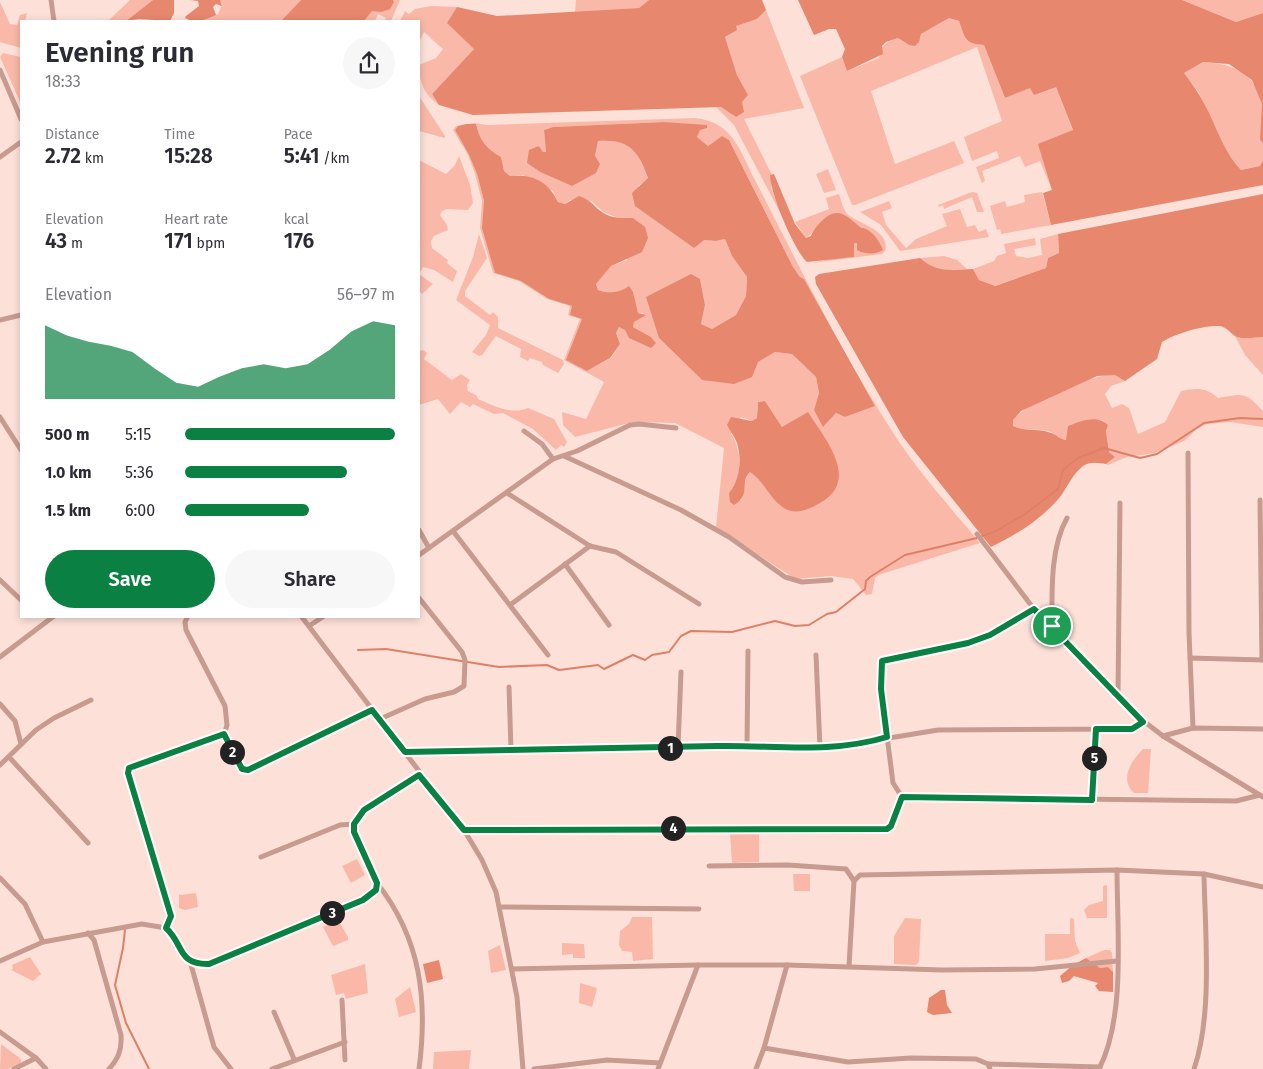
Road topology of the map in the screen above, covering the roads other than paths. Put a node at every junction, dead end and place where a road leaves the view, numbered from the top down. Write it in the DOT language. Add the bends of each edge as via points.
graph roads {
  1 [pos="51,0"];
  2 [pos="54,20"];
  3 [pos="0,70"];
  4 [pos="20,117"];
  5 [pos="20,143"];
  6 [pos="0,157"];
  7 [pos="20,315"];
  8 [pos="0,320"];
  9 [pos="0,417"];
  10 [pos="676,428"];
  11 [pos="524,431"];
  12 [pos="20,448"];
  13 [pos="1188,453"];
  14 [pos="564,456"];
  15 [pos="553,459"];
  16 [pos="507,493"];
  17 [pos="1260,500"];
  18 [pos="1120,503"];
  19 [pos="1067,518"];
  20 [pos="453,531"];
  21 [pos="420,532"];
  22 [pos="977,534"];
  23 [pos="590,546"];
  24 [pos="429,548"];
  25 [pos="420,554"];
  26 [pos="565,564"];
  27 [pos="0,580"];
  28 [pos="831,580"];
  29 [pos="20,599"];
  30 [pos="420,599"];
  31 [pos="699,604"];
  32 [pos="510,605"];
  33 [pos="1034,609"];
  34 [pos="51,618"];
  35 [pos="187,618"];
  36 [pos="303,618"];
  37 [pos="321,618"];
  38 [pos="609,625"];
  39 [pos="309,626"];
  40 [pos="1052,626"];
  41 [pos="748,650"];
  42 [pos="548,655"];
  43 [pos="816,655"];
  44 [pos="0,657"];
  45 [pos="1190,658"];
  46 [pos="1262,660"];
  47 [pos="681,672"];
  48 [pos="509,687"];
  49 [pos="1118,697"];
  50 [pos="91,700"];
  51 [pos="0,704"];
  52 [pos="372,710"];
  53 [pos="380,719"];
  54 [pos="1143,722"];
  55 [pos="1192,728"];
  56 [pos="1096,729"];
  57 [pos="1263,729"];
  58 [pos="224,734"];
  59 [pos="1163,736"];
  60 [pos="887,737"];
  61 [pos="21,744"];
  62 [pos="678,747"];
  63 [pos="747,747"];
  64 [pos="820,748"];
  65 [pos="511,750"];
  66 [pos="405,752"];
  67 [pos="9,756"];
  68 [pos="0,766"];
  69 [pos="419,775"];
  70 [pos="1261,796"];
  71 [pos="902,797"];
  72 [pos="1092,800"];
  73 [pos="354,824"];
  74 [pos="464,830"];
  75 [pos="88,843"];
  76 [pos="261,857"];
  77 [pos="709,866"];
  78 [pos="1117,870"];
  79 [pos="1204,874"];
  80 [pos="0,878"];
  81 [pos="854,881"];
  82 [pos="377,883"];
  83 [pos="1263,887"];
  84 [pos="500,907"];
  85 [pos="698,909"];
  86 [pos="166,928"];
  87 [pos="88,933"];
  88 [pos="42,942"];
  89 [pos="0,961"];
  90 [pos="190,961"];
  91 [pos="1117,961"];
  92 [pos="698,965"];
  93 [pos="787,965"];
  94 [pos="849,966"];
  95 [pos="512,969"];
  96 [pos="342,1000"];
  97 [pos="274,1012"];
  98 [pos="0,1032"];
  99 [pos="345,1042"];
  100 [pos="764,1048"];
  101 [pos="36,1058"];
  102 [pos="294,1060"];
  103 [pos="346,1060"];
  104 [pos="848,1062"];
  105 [pos="659,1066"];
  106 [pos="989,1067"];
  107 [pos="228,1068"];
  108 [pos="1100,1068"];
  109 [pos="14,1069"];
  110 [pos="46,1069"];
  111 [pos="109,1069"];
  112 [pos="272,1069"];
  113 [pos="419,1069"];
  114 [pos="523,1069"];
  115 [pos="534,1069"];
  116 [pos="756,1069"];
  117 [pos="846,1069"];
  118 [pos="1194,1069"];
  1 -- 2 [label="street"];
  3 -- 4 [label="street"];
  5 -- 6 [label="street"];
  7 -- 8 [label="street"];
  9 -- 12 [label="street"];
  10 -- 14 [label="street" via="630,425"];
  11 -- 15 [label="street" via="542,444"];
  13 -- 45 [label="street"];
  14 -- 15 [label="street"];
  14 -- 28 [label="street" via="689,514 786,577 802,582"];
  15 -- 16 [label="street"];
  16 -- 20 [label="street"];
  16 -- 23 [label="street"];
  17 -- 46 [label="street"];
  18 -- 49 [label="street"];
  19 -- 40 [label="street" via="1058,537"];
  20 -- 24 [label="street"];
  20 -- 32 [label="street"];
  21 -- 24 [label="street"];
  22 -- 33 [label="street"];
  23 -- 26 [label="street"];
  23 -- 31 [label="street" via="616,552"];
  24 -- 25 [label="street"];
  26 -- 32 [label="street"];
  26 -- 38 [label="street"];
  27 -- 29 [label="street"];
  30 -- 53 [label="street" via="449,634 466,662 464,686"];
  32 -- 42 [label="street"];
  33 -- 40 [label="street"];
  33 -- 60 [label="street" via="990,635 968,643 882,661 881,689"];
  34 -- 44 [label="street"];
  35 -- 58 [label="street" via="186,630 224,706 227,726"];
  36 -- 39 [label="street"];
  37 -- 39 [label="street"];
  39 -- 52 [label="street"];
  40 -- 49 [label="street"];
  41 -- 63 [label="street"];
  43 -- 64 [label="street"];
  45 -- 46 [label="street"];
  45 -- 55 [label="street"];
  47 -- 62 [label="street"];
  48 -- 65 [label="street"];
  49 -- 54 [label="street"];
  50 -- 61 [label="street" via="54,718"];
  51 -- 61 [label="street" via="15,721"];
  52 -- 53 [label="street"];
  52 -- 58 [label="street" via="248,770 242,769"];
  53 -- 66 [label="street"];
  54 -- 56 [label="street" via="1132,729"];
  54 -- 59 [label="street"];
  55 -- 57 [label="street"];
  55 -- 59 [label="street"];
  56 -- 60 [label="street" via="938,730"];
  56 -- 72 [label="street"];
  58 -- 86 [label="street" via="128,770 171,916"];
  59 -- 70 [label="street"];
  60 -- 64 [label="street" via="850,746"];
  60 -- 71 [label="street" via="893,784"];
  61 -- 67 [label="street"];
  62 -- 63 [label="street"];
  62 -- 65 [label="street"];
  63 -- 64 [label="street"];
  65 -- 66 [label="street"];
  66 -- 69 [label="street"];
  67 -- 68 [label="street"];
  67 -- 75 [label="street"];
  69 -- 73 [label="street" via="364,810"];
  69 -- 74 [label="street"];
  70 -- 72 [label="street" via="1236,802"];
  71 -- 72 [label="street"];
  71 -- 74 [label="street" via="887,829"];
  73 -- 76 [label="street" via="340,826"];
  73 -- 82 [label="street" via="354,832"];
  74 -- 84 [label="street" via="482,860"];
  77 -- 81 [label="street" via="846,869"];
  78 -- 79 [label="street"];
  78 -- 81 [label="street" via="860,875"];
  78 -- 91 [label="street"];
  79 -- 83 [label="street"];
  79 -- 118 [label="street" via="1206,974 1200,1052"];
  80 -- 88 [label="street" via="25,904"];
  81 -- 94 [label="street"];
  82 -- 90 [label="street" via="376,890 363,900 221,960 209,964"];
  82 -- 113 [label="street" via="398,915 418,965 423,1037"];
  84 -- 85 [label="street"];
  84 -- 95 [label="street"];
  86 -- 87 [label="street" via="142,924"];
  86 -- 90 [label="street"];
  87 -- 88 [label="street"];
  87 -- 111 [label="street" via="94,940 121,1035 122,1047"];
  88 -- 89 [label="street"];
  90 -- 107 [label="street" via="209,1034"];
  91 -- 94 [label="street" via="1034,969"];
  91 -- 108 [label="street" via="1116,1010 1108,1051"];
  92 -- 93 [label="street"];
  92 -- 95 [label="street"];
  92 -- 105 [label="street"];
  93 -- 94 [label="street"];
  93 -- 100 [label="street"];
  95 -- 114 [label="street"];
  96 -- 99 [label="street"];
  97 -- 102 [label="street"];
  98 -- 101 [label="street"];
  99 -- 102 [label="street"];
  99 -- 103 [label="street"];
  100 -- 104 [label="street"];
  100 -- 116 [label="street"];
  101 -- 109 [label="street"];
  101 -- 110 [label="street"];
  102 -- 112 [label="street"];
  104 -- 106 [label="street" via="976,1059"];
  104 -- 117 [label="street"];
  105 -- 115 [label="street" via="607,1060"];
  106 -- 108 [label="street"];
}
